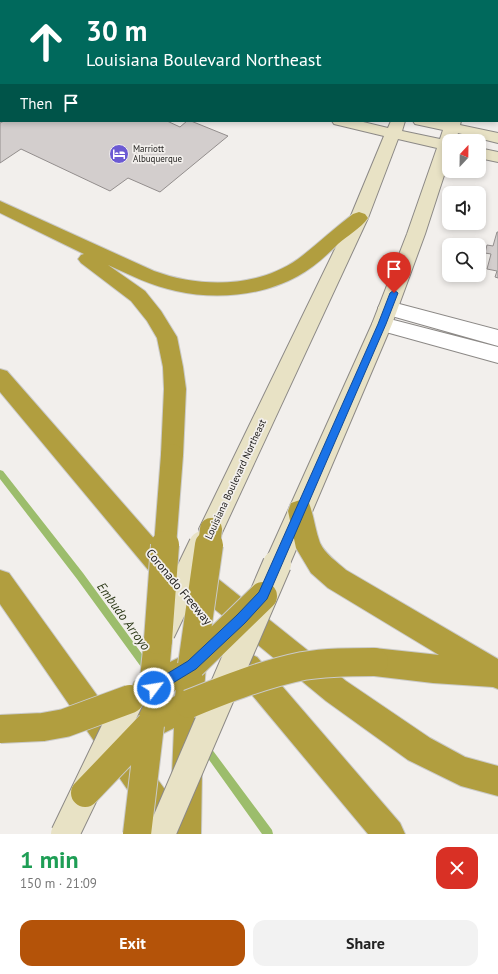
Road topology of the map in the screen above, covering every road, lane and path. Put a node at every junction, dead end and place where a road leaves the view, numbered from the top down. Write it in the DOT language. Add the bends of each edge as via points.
graph roads {
  1 [pos="348,122"];
  2 [pos="422,122"];
  3 [pos="395,127"];
  4 [pos="443,134"];
  5 [pos="448,134"];
  6 [pos="486,137"];
  7 [pos="498,138"];
  8 [pos="486,154"];
  9 [pos="498,157"];
  10 [pos="442,158"];
  11 [pos="0,206"];
  12 [pos="359,218"];
  13 [pos="51,232"];
  14 [pos="385,316"];
  15 [pos="498,338"];
  16 [pos="498,355"];
  17 [pos="0,377"];
  18 [pos="300,511"];
  19 [pos="116,512"];
  20 [pos="216,519"];
  21 [pos="0,582"];
  22 [pos="263,596"];
  23 [pos="158,640"];
  24 [pos="192,665"];
  25 [pos="497,674"];
  26 [pos="222,691"];
  27 [pos="142,693"];
  28 [pos="189,704"];
  29 [pos="150,725"];
  30 [pos="0,729"];
  31 [pos="187,773"];
  32 [pos="498,781"];
  33 [pos="85,792"];
  34 [pos="65,834"];
  35 [pos="137,834"];
  36 [pos="161,834"];
  37 [pos="177,834"];
  38 [pos="185,834"];
  39 [pos="389,834"];
  1 -- 3 [label="main road"];
  2 -- 5 [label="main road"];
  3 -- 4 [label="main road"];
  3 -- 12 [label="main road, Louisiana Boulevard Northeast"];
  6 -- 7 [label="main road"];
  8 -- 9 [label="main road"];
  10 -- 14 [label="main road"];
  11 -- 13 [label="highway"];
  12 -- 13 [label="highway" via="335,236 322,250 284,275 264,283 210,289 176,285 145,274"];
  12 -- 20 [label="main road, Louisiana Boulevard Northeast"];
  13 -- 23 [label="highway, bridge" via="138,296 167,337 174,389 172,455"];
  14 -- 15 [label="street"];
  14 -- 16 [label="street"];
  14 -- 18 [label="main road"];
  17 -- 19 [label="highway, Coronado Freeway"];
  18 -- 22 [label="main road, bridge"];
  18 -- 25 [label="highway" via="309,548 320,564 338,579"];
  19 -- 32 [label="highway" via="336,691 419,749 461,771"];
  19 -- 39 [label="highway, Coronado Freeway"];
  20 -- 23 [label="main road, Louisiana Boulevard Northeast, bridge"];
  20 -- 24 [label="highway, bridge"];
  21 -- 37 [label="highway"];
  22 -- 24 [label="highway, bridge"];
  22 -- 26 [label="main road, bridge"];
  23 -- 27 [label="main road, Louisiana Boulevard Northeast"];
  24 -- 27 [label="highway"];
  24 -- 28 [label="highway"];
  25 -- 26 [label="highway, bridge" via="374,662 321,664 283,672"];
  26 -- 28 [label="highway, bridge"];
  26 -- 31 [label="main road, bridge"];
  27 -- 29 [label="highway"];
  27 -- 30 [label="highway, bridge" via="65,723"];
  27 -- 33 [label="main road, Louisiana Boulevard Northeast, bridge"];
  28 -- 29 [label="highway"];
  28 -- 31 [label="highway, bridge"];
  29 -- 33 [label="highway, bridge"];
  29 -- 35 [label="highway, bridge"];
  31 -- 36 [label="main road, bridge"];
  31 -- 38 [label="highway"];
  33 -- 34 [label="main road, Louisiana Boulevard Northeast, bridge"];
}
